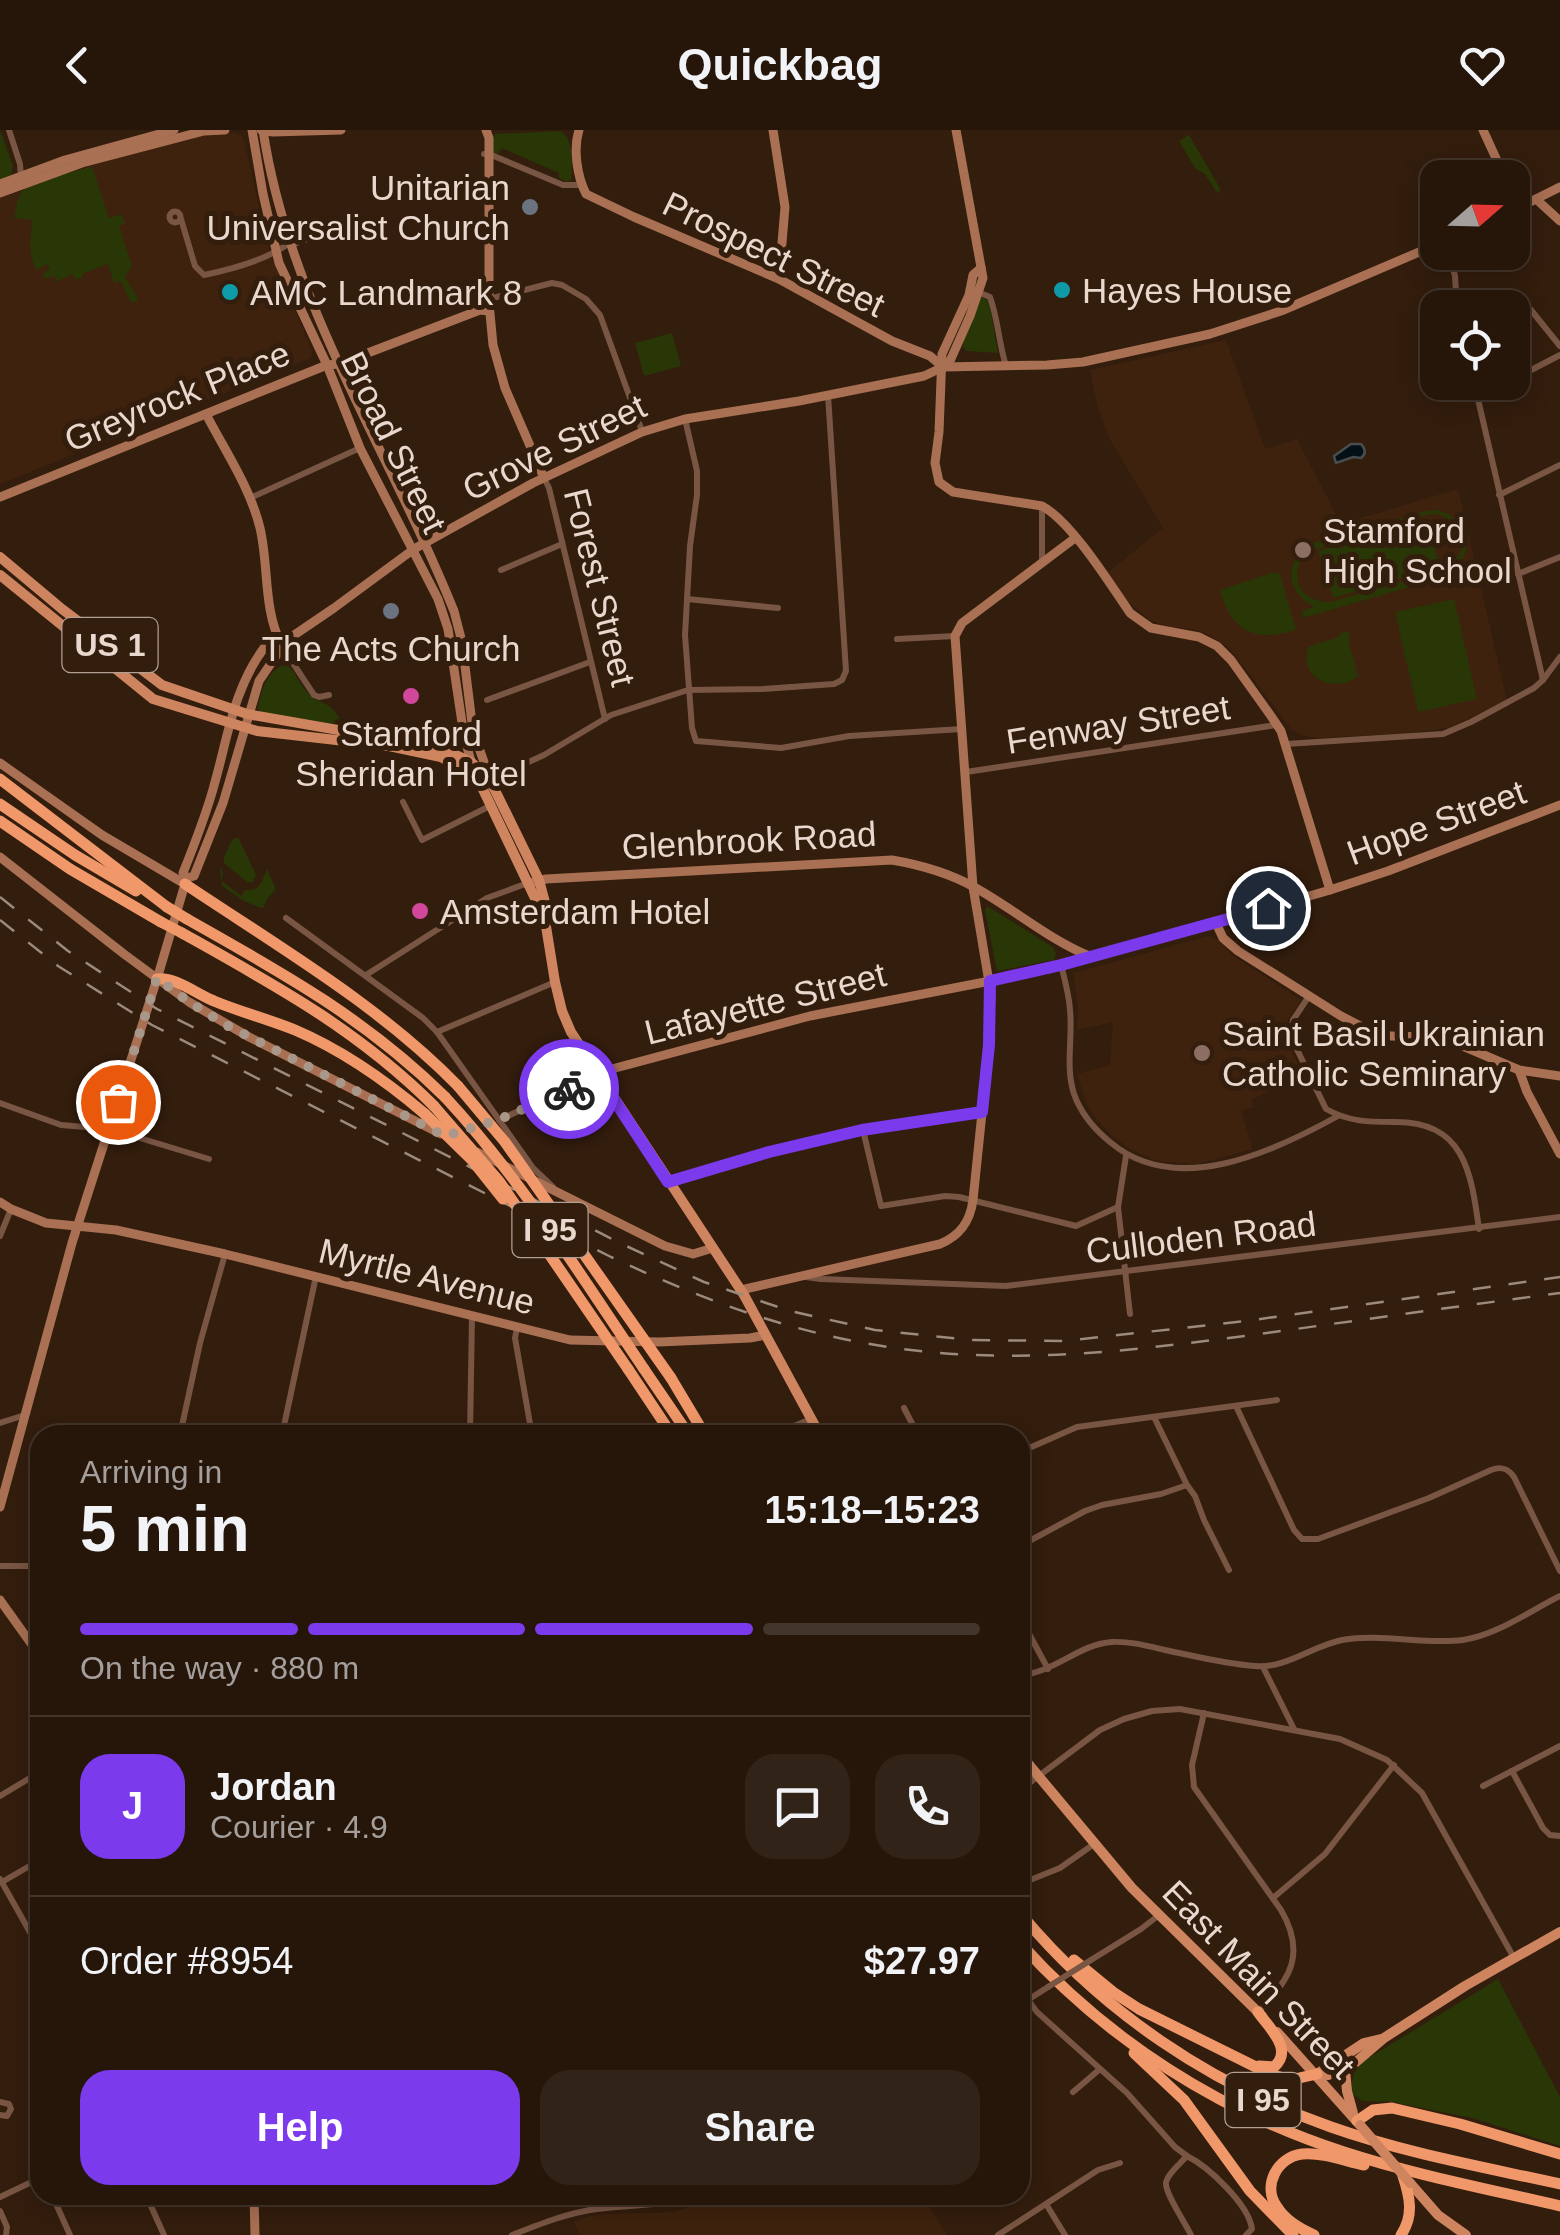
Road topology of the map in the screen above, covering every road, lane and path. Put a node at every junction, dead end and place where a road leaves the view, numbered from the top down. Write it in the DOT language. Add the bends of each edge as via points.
graph roads {
  1 [pos="9,130"];
  2 [pos="174,130"];
  3 [pos="225,130"];
  4 [pos="252,130"];
  5 [pos="262,130"];
  6 [pos="340,130"];
  7 [pos="486,130"];
  8 [pos="773,130"];
  9 [pos="956,130"];
  10 [pos="1483,130"];
  11 [pos="575,133"];
  12 [pos="487,154"];
  13 [pos="1497,160"];
  14 [pos="22,180"];
  15 [pos="0,184"];
  16 [pos="582,186"];
  17 [pos="1560,187"];
  18 [pos="0,193"];
  19 [pos="1536,199"];
  20 [pos="1530,202"];
  21 [pos="181,218"];
  22 [pos="1560,221"];
  23 [pos="331,222"];
  24 [pos="290,244"];
  25 [pos="277,250"];
  26 [pos="1420,252"];
  27 [pos="981,268"];
  28 [pos="778,279"];
  29 [pos="978,292"];
  30 [pos="489,299"];
  31 [pos="1530,310"];
  32 [pos="489,311"];
  33 [pos="1560,346"];
  34 [pos="1560,355"];
  35 [pos="339,364"];
  36 [pos="327,365"];
  37 [pos="1006,366"];
  38 [pos="942,367"];
  39 [pos="1530,371"];
  40 [pos="828,395"];
  41 [pos="1478,400"];
  42 [pos="206,414"];
  43 [pos="685,419"];
  44 [pos="642,432"];
  45 [pos="360,448"];
  46 [pos="1560,465"];
  47 [pos="544,478"];
  48 [pos="1499,495"];
  49 [pos="0,497"];
  50 [pos="250,498"];
  51 [pos="1042,506"];
  52 [pos="1076,538"];
  53 [pos="562,544"];
  54 [pos="419,546"];
  55 [pos="0,557"];
  56 [pos="1560,557"];
  57 [pos="1042,563"];
  58 [pos="501,570"];
  59 [pos="1518,574"];
  60 [pos="0,575"];
  61 [pos="687,599"];
  62 [pos="778,608"];
  63 [pos="954,636"];
  64 [pos="897,640"];
  65 [pos="281,644"];
  66 [pos="1560,656"];
  67 [pos="590,662"];
  68 [pos="1543,680"];
  69 [pos="688,690"];
  70 [pos="329,695"];
  71 [pos="487,700"];
  72 [pos="233,710"];
  73 [pos="248,714"];
  74 [pos="605,718"];
  75 [pos="230,724"];
  76 [pos="1278,725"];
  77 [pos="244,728"];
  78 [pos="962,729"];
  79 [pos="1286,744"];
  80 [pos="471,762"];
  81 [pos="0,763"];
  82 [pos="966,772"];
  83 [pos="0,779"];
  84 [pos="484,782"];
  85 [pos="402,802"];
  86 [pos="0,804"];
  87 [pos="491,805"];
  88 [pos="1560,805"];
  89 [pos="0,822"];
  90 [pos="0,830"];
  91 [pos="49,856"];
  92 [pos="0,857"];
  93 [pos="186,881"];
  94 [pos="534,881"];
  95 [pos="973,887"];
  96 [pos="1330,890"];
  97 [pos="166,907"];
  98 [pos="286,918"];
  99 [pos="1216,923"];
  100 [pos="1090,956"];
  101 [pos="1061,965"];
  102 [pos="366,975"];
  103 [pos="157,978"];
  104 [pos="990,981"];
  105 [pos="555,982"];
  106 [pos="1309,996"];
  107 [pos="437,1032"];
  108 [pos="1519,1070"];
  109 [pos="598,1075"];
  110 [pos="1560,1076"];
  111 [pos="0,1104"];
  112 [pos="435,1106"];
  113 [pos="982,1112"];
  114 [pos="1338,1116"];
  115 [pos="498,1120"];
  116 [pos="110,1129"];
  117 [pos="862,1130"];
  118 [pos="445,1136"];
  119 [pos="1560,1154"];
  120 [pos="1126,1156"];
  121 [pos="210,1159"];
  122 [pos="668,1182"];
  123 [pos="561,1194"];
  124 [pos="973,1200"];
  125 [pos="0,1202"];
  126 [pos="1118,1207"];
  127 [pos="11,1209"];
  128 [pos="1560,1217"];
  129 [pos="78,1226"];
  130 [pos="1480,1228"];
  131 [pos="0,1236"];
  132 [pos="713,1248"];
  133 [pos="226,1254"];
  134 [pos="842,1266"];
  135 [pos="1124,1271"];
  136 [pos="316,1276"];
  137 [pos="801,1276"];
  138 [pos="846,1280"];
  139 [pos="741,1290"];
  140 [pos="1130,1314"];
  141 [pos="472,1315"];
  142 [pos="517,1328"];
  143 [pos="766,1335"];
  144 [pos="1277,1400"];
  145 [pos="1236,1406"];
  146 [pos="904,1408"];
  147 [pos="25,1415"];
  148 [pos="1154,1418"];
  149 [pos="811,1419"];
  150 [pos="0,1423"];
  151 [pos="183,1425"];
  152 [pos="284,1425"];
  153 [pos="470,1425"];
  154 [pos="530,1425"];
  155 [pos="665,1425"];
  156 [pos="682,1425"];
  157 [pos="699,1425"];
  158 [pos="796,1425"];
  159 [pos="814,1425"];
  160 [pos="913,1425"];
  161 [pos="1030,1448"];
  162 [pos="1187,1485"];
  163 [pos="0,1506"];
  164 [pos="1030,1541"];
  165 [pos="0,1566"];
  166 [pos="30,1566"];
  167 [pos="1229,1570"];
  168 [pos="1560,1571"];
  169 [pos="1560,1596"];
  170 [pos="0,1600"];
  171 [pos="1030,1636"];
  172 [pos="30,1642"];
  173 [pos="1263,1666"];
  174 [pos="1048,1669"];
  175 [pos="1030,1673"];
  176 [pos="1204,1713"];
  177 [pos="1295,1730"];
  178 [pos="1560,1746"];
  179 [pos="1394,1765"];
  180 [pos="1030,1766"];
  181 [pos="1512,1772"];
  182 [pos="1039,1776"];
  183 [pos="30,1778"];
  184 [pos="1030,1783"];
  185 [pos="1483,1786"];
  186 [pos="0,1796"];
  187 [pos="1560,1836"];
  188 [pos="1094,1844"];
  189 [pos="30,1866"];
  190 [pos="1030,1880"];
  191 [pos="1,1882"];
  192 [pos="1272,1898"];
  193 [pos="1158,1914"];
  194 [pos="1030,1923"];
  195 [pos="1030,1924"];
  196 [pos="1560,1932"];
  197 [pos="30,1933"];
  198 [pos="1030,1953"];
  199 [pos="1514,1958"];
  200 [pos="1030,1999"];
  201 [pos="1030,2002"];
  202 [pos="1258,2012"];
  203 [pos="1102,2022"];
  204 [pos="1367,2048"];
  205 [pos="1223,2050"];
  206 [pos="1100,2069"];
  207 [pos="1345,2070"];
  208 [pos="1317,2074"];
  209 [pos="1073,2092"];
  210 [pos="0,2103"];
  211 [pos="0,2116"];
  212 [pos="1357,2121"];
  213 [pos="1560,2154"];
  214 [pos="1187,2156"];
  215 [pos="1120,2163"];
  216 [pos="1407,2179"];
  217 [pos="30,2183"];
  218 [pos="1560,2184"];
  219 [pos="1503,2192"];
  220 [pos="0,2197"];
  221 [pos="1046,2204"];
  222 [pos="56,2205"];
  223 [pos="150,2205"];
  224 [pos="254,2205"];
  225 [pos="651,2205"];
  226 [pos="1560,2206"];
  227 [pos="0,2210"];
  228 [pos="1449,2230"];
  229 [pos="6,2235"];
  230 [pos="70,2235"];
  231 [pos="164,2235"];
  232 [pos="255,2235"];
  233 [pos="512,2235"];
  234 [pos="998,2235"];
  235 [pos="1065,2235"];
  236 [pos="1192,2235"];
  237 [pos="1246,2235"];
  238 [pos="1293,2235"];
  239 [pos="1314,2235"];
  240 [pos="1401,2235"];
  241 [pos="1466,2235"];
  1 -- 14 [label="street"];
  2 -- 14 [label="main road" via="65,160"];
  3 -- 14 [label="main road"];
  4 -- 25 [label="main road, Broad Street"];
  5 -- 6 [label="main road"];
  5 -- 24 [label="main road, Broad Street"];
  7 -- 12 [label="main road, Forest Street"];
  8 -- 28 [label="main road" via="785,207"];
  9 -- 27 [label="main road"];
  10 -- 13 [label="main road"];
  11 -- 16 [label="main road"];
  12 -- 16 [label="street, Prospect Street" via="563,185"];
  12 -- 30 [label="main road, Forest Street"];
  14 -- 15 [label="main road"];
  14 -- 18 [label="main road"];
  16 -- 28 [label="main road, Prospect Street" via="634,218"];
  17 -- 19 [label="main road"];
  19 -- 20 [label="main road"];
  19 -- 22 [label="main road"];
  21 -- 25 [label="street" via="201,274"];
  23 -- 24 [label="street" via="328,231"];
  24 -- 25 [label="street"];
  24 -- 35 [label="main road, Broad Street"];
  25 -- 36 [label="main road, Broad Street"];
  26 -- 37 [label="main road" via="1234,328 1083,362"];
  27 -- 29 [label="main road"];
  27 -- 38 [label="main road"];
  28 -- 38 [label="main road, Prospect Street"];
  29 -- 37 [label="street" via="990,298"];
  29 -- 38 [label="main road"];
  30 -- 32 [label="main road, Forest Street"];
  30 -- 44 [label="street" via="552,283 586,298 600,315"];
  31 -- 33 [label="street"];
  32 -- 35 [label="main road, Greyrock Place"];
  32 -- 47 [label="main road, Forest Street" via="500,376"];
  34 -- 39 [label="street"];
  35 -- 36 [label="main road, Greyrock Place"];
  35 -- 54 [label="main road, Broad Street"];
  36 -- 42 [label="main road, Greyrock Place"];
  36 -- 45 [label="main road, Broad Street"];
  37 -- 38 [label="main road"];
  38 -- 40 [label="main road, Grove Street"];
  38 -- 51 [label="main road" via="939,482 953,492"];
  40 -- 43 [label="main road, Grove Street"];
  40 -- 69 [label="street" via="842,680"];
  41 -- 48 [label="street"];
  42 -- 49 [label="main road, Greyrock Place"];
  42 -- 50 [label="main road"];
  43 -- 44 [label="main road, Grove Street"];
  43 -- 61 [label="street" via="697,470"];
  44 -- 47 [label="main road, Grove Street"];
  45 -- 50 [label="street"];
  45 -- 54 [label="main road, Broad Street"];
  46 -- 48 [label="street"];
  47 -- 53 [label="street, Forest Street"];
  47 -- 54 [label="main road, Grove Street"];
  48 -- 59 [label="street"];
  50 -- 65 [label="main road" via="272,626"];
  51 -- 52 [label="main road"];
  51 -- 57 [label="street"];
  52 -- 57 [label="main road"];
  52 -- 76 [label="main road" via="1130,612 1152,628 1217,646"];
  53 -- 58 [label="street"];
  53 -- 67 [label="street, Forest Street"];
  54 -- 65 [label="main road, Grove Street"];
  54 -- 80 [label="main road, Broad Street" via="448,629"];
  54 -- 84 [label="main road, Broad Street" via="457,618"];
  55 -- 72 [label="main road, US 1" via="162,685"];
  56 -- 59 [label="street"];
  57 -- 63 [label="main road"];
  59 -- 68 [label="street"];
  60 -- 75 [label="main road, US 1" via="153,698"];
  61 -- 62 [label="street"];
  61 -- 69 [label="street"];
  63 -- 64 [label="street"];
  63 -- 78 [label="main road"];
  65 -- 70 [label="street" via="314,695"];
  65 -- 72 [label="main road, Grove Street" via="256,658"];
  65 -- 73 [label="main road, Grove Street"];
  66 -- 68 [label="street"];
  67 -- 71 [label="street"];
  67 -- 74 [label="street, Forest Street"];
  68 -- 79 [label="street" via="1443,734"];
  69 -- 74 [label="street"];
  69 -- 78 [label="street" via="696,742 781,748"];
  72 -- 73 [label="main road, US 1"];
  72 -- 75 [label="main road, Grove Street"];
  73 -- 77 [label="main road, Grove Street"];
  73 -- 80 [label="main road, US 1" via="441,748"];
  74 -- 84 [label="street"];
  75 -- 77 [label="main road, US 1"];
  75 -- 93 [label="main road, Grove Street" via="183,873"];
  76 -- 79 [label="main road"];
  76 -- 82 [label="street, Fenway Street"];
  77 -- 84 [label="main road, US 1" via="440,757"];
  77 -- 93 [label="main road, Grove Street" via="222,803 194,876"];
  78 -- 82 [label="main road"];
  79 -- 96 [label="main road"];
  80 -- 84 [label="main road, US 1"];
  81 -- 93 [label="main road" via="102,835"];
  82 -- 95 [label="main road"];
  83 -- 97 [label="highway"];
  84 -- 87 [label="main road, US 1"];
  84 -- 94 [label="main road, US 1"];
  85 -- 87 [label="street" via="422,840"];
  86 -- 97 [label="highway, I 95"];
  87 -- 94 [label="main road, US 1"];
  88 -- 96 [label="main road, Hope Street"];
  89 -- 91 [label="highway, I 95"];
  90 -- 91 [label="highway"];
  91 -- 112 [label="highway, I 95, bridge" via="319,1012"];
  92 -- 103 [label="main road"];
  93 -- 103 [label="main road"];
  93 -- 157 [label="highway, bridge" via="382,1018 458,1086 498,1132"];
  94 -- 95 [label="main road, Glenbrook Road" via="892,860"];
  94 -- 102 [label="street" via="487,898"];
  94 -- 105 [label="main road, US 1"];
  95 -- 100 [label="main road, Glenbrook Road"];
  95 -- 104 [label="main road"];
  96 -- 99 [label="main road, Hope Street"];
  97 -- 112 [label="highway, I 95, bridge" via="334,1005 394,1050"];
  98 -- 102 [label="street"];
  99 -- 100 [label="main road"];
  99 -- 106 [label="main road" via="1238,951"];
  100 -- 101 [label="main road, Lafayette Street"];
  101 -- 104 [label="main road, Lafayette Street"];
  101 -- 120 [label="street" via="1075,1096 1092,1126"];
  102 -- 107 [label="street"];
  103 -- 112 [label="highway" via="315,1039"];
  103 -- 116 [label="main road"];
  103 -- 118 [label="main road" via="228,1026"];
  104 -- 109 [label="main road, Lafayette Street" via="810,1016"];
  104 -- 113 [label="main road"];
  105 -- 107 [label="street"];
  105 -- 109 [label="main road, US 1" via="566,1021"];
  106 -- 108 [label="main road" via="1375,1033 1451,1041"];
  106 -- 114 [label="street" via="1290,1038 1326,1109"];
  107 -- 115 [label="street"];
  108 -- 110 [label="main road"];
  108 -- 119 [label="main road"];
  109 -- 115 [label="street, Lafayette Street"];
  109 -- 122 [label="main road, US 1"];
  111 -- 116 [label="street" via="61,1125"];
  112 -- 155 [label="highway, I 95, bridge" via="570,1284"];
  112 -- 156 [label="highway, I 95, bridge" via="483,1138 514,1178"];
  113 -- 117 [label="street"];
  113 -- 124 [label="main road"];
  114 -- 120 [label="street" via="1284,1144 1216,1166 1168,1168"];
  114 -- 130 [label="street" via="1413,1122 1444,1134 1465,1165"];
  115 -- 118 [label="street, Lafayette Street"];
  115 -- 123 [label="street" via="532,1168"];
  116 -- 121 [label="street"];
  116 -- 129 [label="main road"];
  117 -- 122 [label="street"];
  117 -- 124 [label="street" via="882,1206 945,1196"];
  118 -- 123 [label="main road"];
  120 -- 126 [label="street"];
  122 -- 132 [label="main road, US 1"];
  123 -- 132 [label="main road" via="673,1250 699,1254"];
  124 -- 126 [label="street" via="1076,1226"];
  124 -- 134 [label="main road" via="966,1224 948,1241"];
  125 -- 127 [label="main road, Myrtle Avenue"];
  126 -- 135 [label="street"];
  127 -- 129 [label="main road, Myrtle Avenue"];
  127 -- 131 [label="street"];
  128 -- 130 [label="street, Culloden Road"];
  129 -- 133 [label="main road, Myrtle Avenue"];
  129 -- 147 [label="main road"];
  130 -- 135 [label="street, Culloden Road"];
  132 -- 139 [label="main road, US 1"];
  133 -- 136 [label="main road, Myrtle Avenue"];
  133 -- 151 [label="street"];
  134 -- 137 [label="main road"];
  134 -- 138 [label="street"];
  135 -- 138 [label="street, Culloden Road" via="1006,1286"];
  135 -- 140 [label="street"];
  136 -- 141 [label="main road, Myrtle Avenue"];
  136 -- 152 [label="street"];
  137 -- 138 [label="street, Culloden Road"];
  137 -- 139 [label="main road"];
  139 -- 143 [label="main road, US 1"];
  141 -- 142 [label="main road, Myrtle Avenue"];
  141 -- 153 [label="street"];
  142 -- 143 [label="main road, Myrtle Avenue" via="592,1342"];
  142 -- 154 [label="street"];
  143 -- 149 [label="main road, US 1"];
  144 -- 145 [label="street"];
  145 -- 148 [label="street"];
  145 -- 168 [label="street" via="1302,1539 1318,1539 1503,1468 1514,1477"];
  146 -- 160 [label="street"];
  147 -- 150 [label="street"];
  147 -- 163 [label="main road"];
  148 -- 161 [label="street" via="1077,1427"];
  148 -- 162 [label="street"];
  149 -- 158 [label="street"];
  149 -- 159 [label="main road, US 1"];
  162 -- 164 [label="street" via="1085,1511"];
  162 -- 167 [label="street"];
  165 -- 166 [label="street"];
  169 -- 173 [label="street" via="1472,1638 1342,1640"];
  170 -- 172 [label="main road"];
  171 -- 174 [label="street"];
  173 -- 174 [label="street" via="1106,1642"];
  173 -- 177 [label="street"];
  174 -- 175 [label="street"];
  176 -- 177 [label="street"];
  176 -- 182 [label="street" via="1167,1709 1124,1718"];
  176 -- 192 [label="street" via="1194,1787"];
  177 -- 179 [label="street" via="1340,1739"];
  178 -- 181 [label="street"];
  179 -- 192 [label="street" via="1325,1854"];
  179 -- 199 [label="street" via="1434,1810"];
  180 -- 182 [label="main road, East Main Street"];
  181 -- 185 [label="street"];
  181 -- 187 [label="street" via="1543,1828"];
  182 -- 184 [label="street"];
  182 -- 188 [label="main road, East Main Street"];
  183 -- 186 [label="street"];
  188 -- 190 [label="street"];
  188 -- 193 [label="main road, East Main Street"];
  189 -- 191 [label="street"];
  191 -- 197 [label="street"];
  192 -- 202 [label="street" via="1288,1921 1293,1955 1283,1986"];
  193 -- 200 [label="street, bridge"];
  193 -- 202 [label="main road, East Main Street"];
  194 -- 205 [label="highway" via="1126,2000"];
  195 -- 218 [label="highway, I 95" via="1136,2023 1251,2094 1354,2134"];
  196 -- 199 [label="main road"];
  198 -- 203 [label="highway, I 95"];
  199 -- 204 [label="main road"];
  201 -- 206 [label="street"];
  202 -- 205 [label="highway" via="1282,2049 1278,2065 1266,2068"];
  202 -- 208 [label="main road, East Main Street"];
  203 -- 219 [label="highway, I 95" via="1184,2080 1274,2126 1369,2160"];
  203 -- 238 [label="highway" via="1176,2091 1250,2191"];
  204 -- 207 [label="main road"];
  204 -- 208 [label="main road"];
  205 -- 208 [label="highway" via="1283,2078"];
  206 -- 209 [label="street"];
  206 -- 214 [label="street"];
  207 -- 208 [label="main road"];
  207 -- 212 [label="main road"];
  208 -- 212 [label="main road, East Main Street"];
  210 -- 211 [label="street" via="11,2109"];
  212 -- 213 [label="highway" via="1392,2108"];
  212 -- 216 [label="main road, East Main Street, bridge"];
  214 -- 236 [label="street" via="1166,2185"];
  214 -- 237 [label="street" via="1208,2168 1249,2217 1252,2230"];
  215 -- 221 [label="street"];
  216 -- 228 [label="main road, East Main Street"];
  216 -- 240 [label="highway" via="1410,2207"];
  217 -- 220 [label="street"];
  219 -- 226 [label="highway, I 95"];
  219 -- 239 [label="highway" via="1300,2154 1277,2168 1272,2196 1283,2215"];
  221 -- 234 [label="street"];
  221 -- 235 [label="street"];
  222 -- 230 [label="street"];
  223 -- 231 [label="street"];
  224 -- 232 [label="main road"];
  225 -- 233 [label="street" via="579,2212"];
  227 -- 229 [label="street"];
  228 -- 241 [label="main road, East Main Street"];
}
